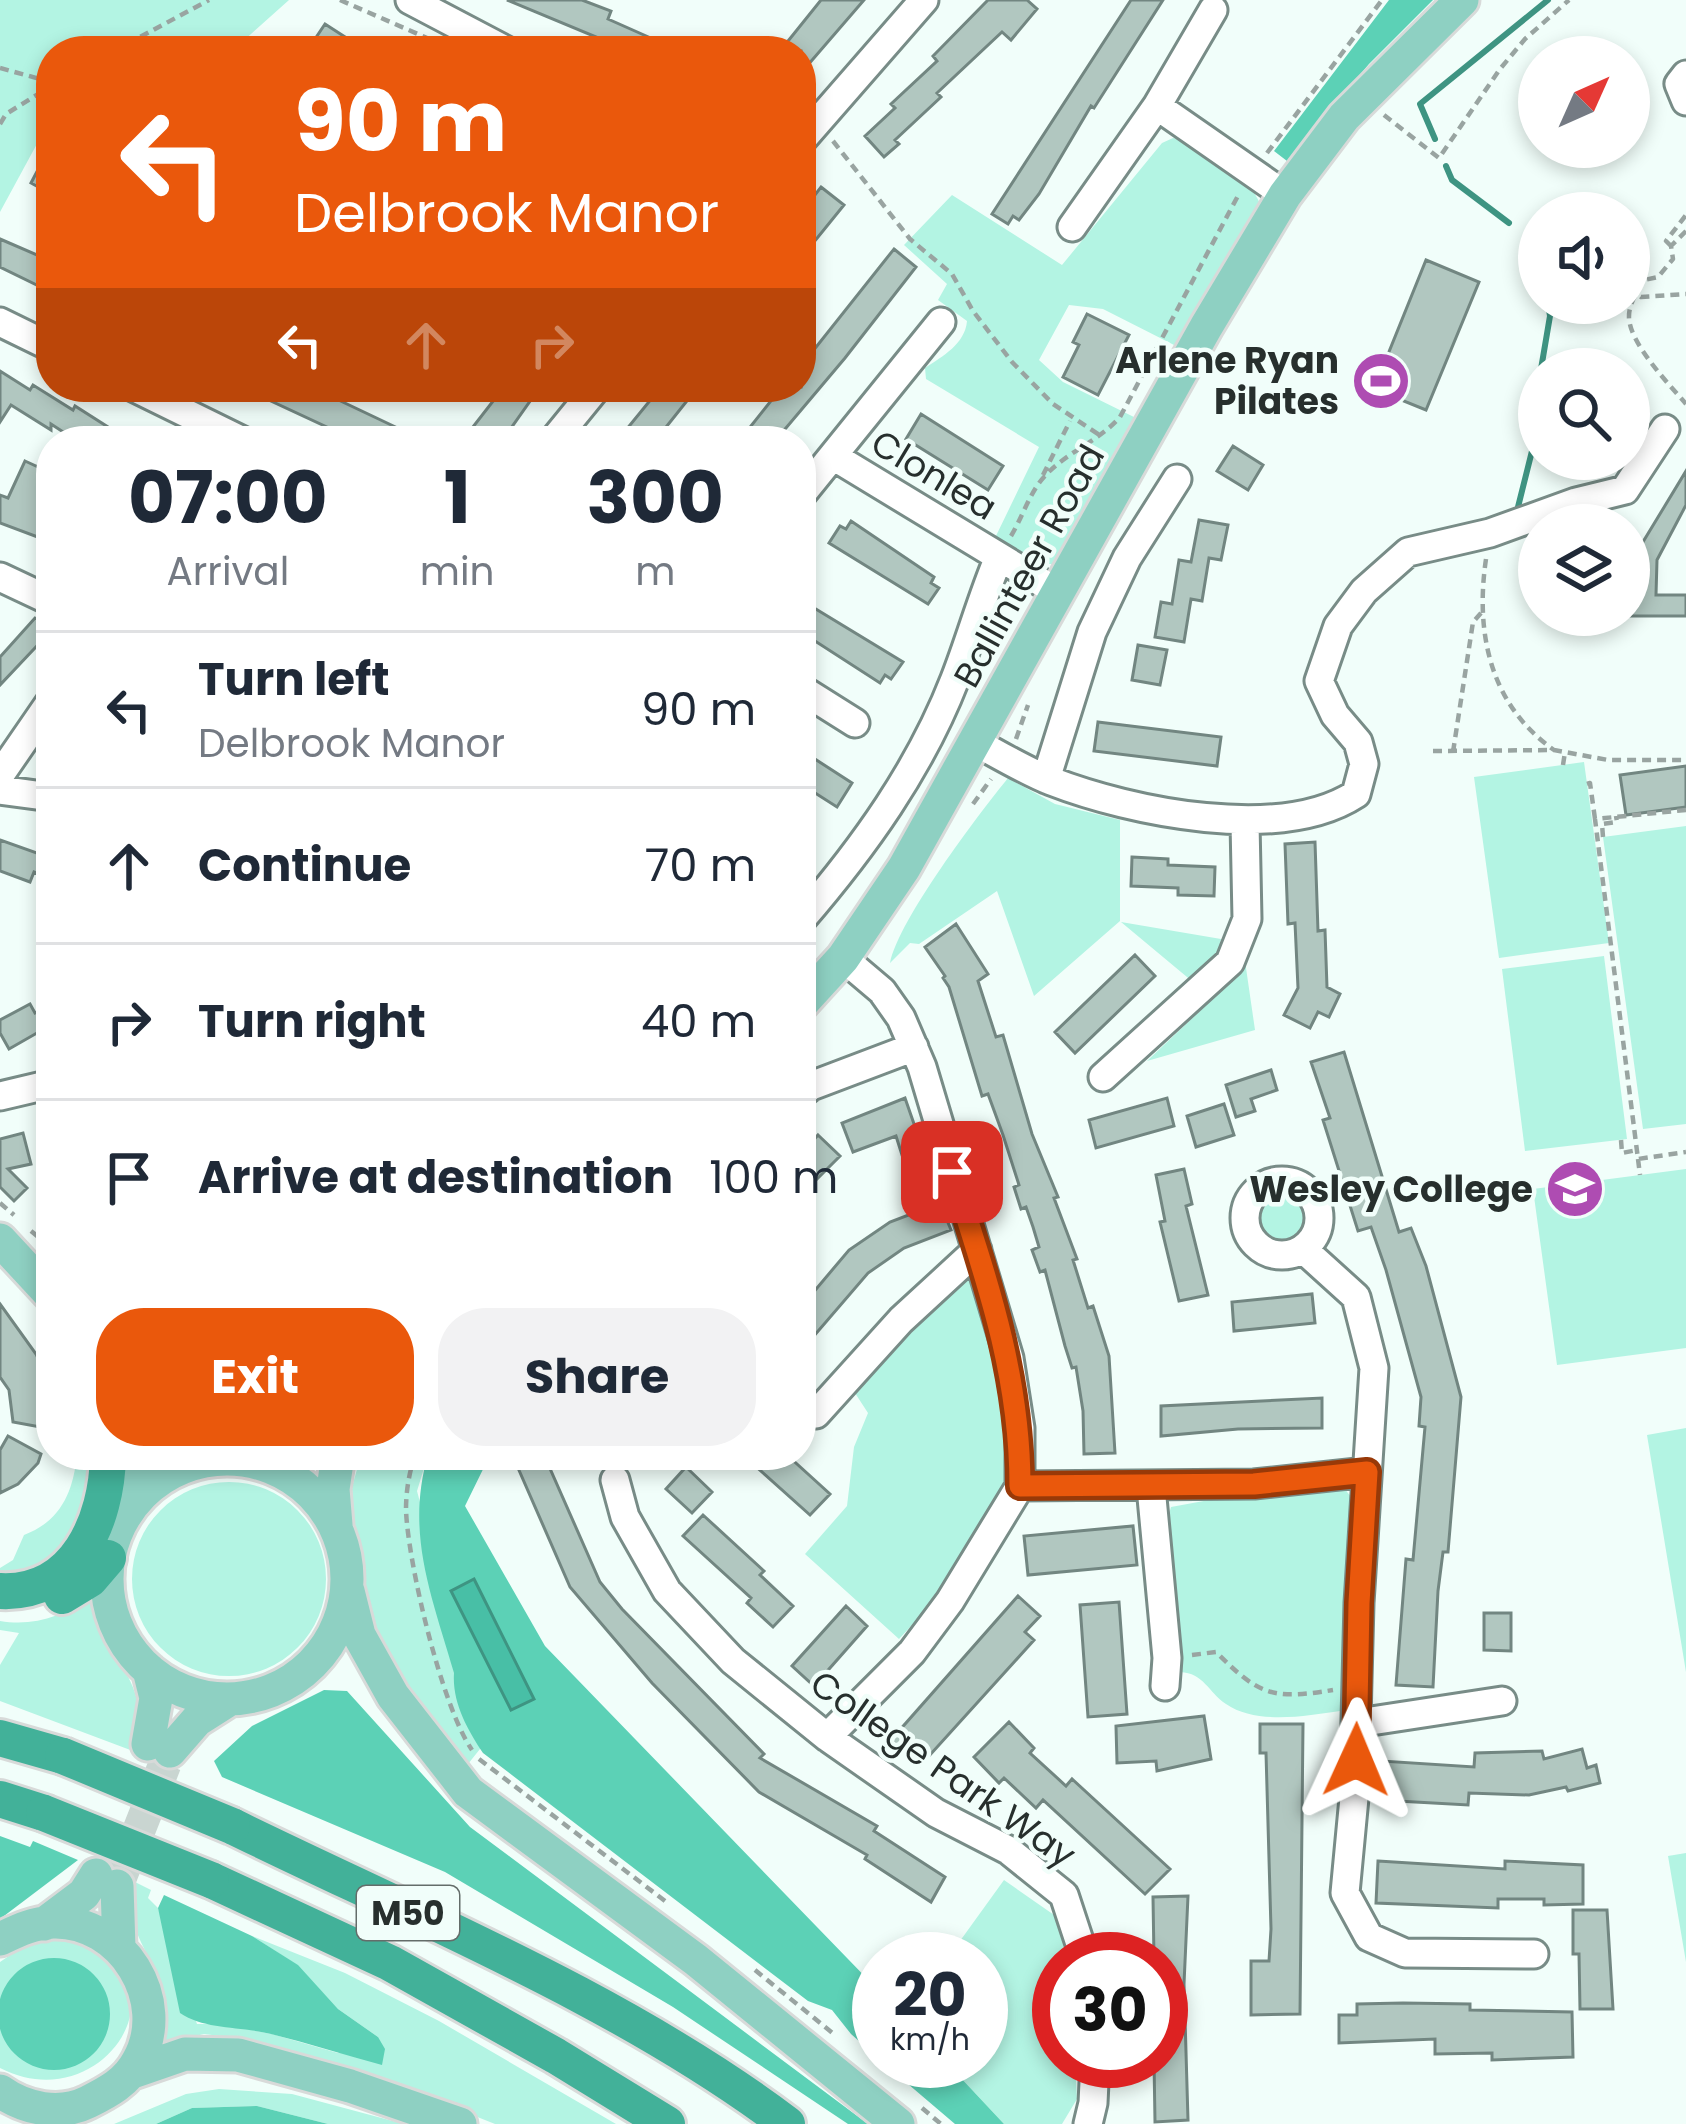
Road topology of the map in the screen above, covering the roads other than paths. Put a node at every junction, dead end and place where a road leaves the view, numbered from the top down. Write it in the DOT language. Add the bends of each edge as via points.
graph roads {
  1 [pos="410,0"];
  2 [pos="924,0"];
  3 [pos="1462,0"];
  4 [pos="1213,10"];
  5 [pos="479,36"];
  6 [pos="1686,75"];
  7 [pos="1686,101"];
  8 [pos="1157,106"];
  9 [pos="816,124"];
  10 [pos="1285,195"];
  11 [pos="1072,226"];
  12 [pos="0,322"];
  13 [pos="941,322"];
  14 [pos="36,340"];
  15 [pos="164,402"];
  16 [pos="585,402"];
  17 [pos="212,426"];
  18 [pos="565,426"];
  19 [pos="1665,430"];
  20 [pos="833,456"];
  21 [pos="816,477"];
  22 [pos="1177,479"];
  23 [pos="1000,557"];
  24 [pos="0,577"];
  25 [pos="1059,593"];
  26 [pos="36,594"];
  27 [pos="816,698"];
  28 [pos="36,723"];
  29 [pos="855,723"];
  30 [pos="992,751"];
  31 [pos="0,775"];
  32 [pos="1046,779"];
  33 [pos="0,790"];
  34 [pos="36,795"];
  35 [pos="1245,823"];
  36 [pos="816,902"];
  37 [pos="843,958"];
  38 [pos="816,988"];
  39 [pos="914,1048"];
  40 [pos="1103,1077"];
  41 [pos="816,1084"];
  42 [pos="36,1088"];
  43 [pos="0,1096"];
  44 [pos="0,1240"];
  45 [pos="1303,1249"];
  46 [pos="977,1250"];
  47 [pos="36,1279"];
  48 [pos="816,1413"];
  49 [pos="107,1470"];
  50 [pos="129,1470"];
  51 [pos="181,1470"];
  52 [pos="277,1470"];
  53 [pos="336,1470"];
  54 [pos="1367,1472"];
  55 [pos="616,1480"];
  56 [pos="1020,1486"];
  57 [pos="1151,1487"];
  58 [pos="124,1516"];
  59 [pos="337,1528"];
  60 [pos="108,1558"];
  61 [pos="347,1591"];
  62 [pos="0,1592"];
  63 [pos="0,1607"];
  64 [pos="149,1670"];
  65 [pos="1166,1672"];
  66 [pos="230,1699"];
  67 [pos="1502,1701"];
  68 [pos="1358,1723"];
  69 [pos="827,1737"];
  70 [pos="0,1738"];
  71 [pos="0,1799"];
  72 [pos="44,1924"];
  73 [pos="1076,1932"];
  74 [pos="0,1940"];
  75 [pos="119,1948"];
  76 [pos="1534,1954"];
  77 [pos="130,2073"];
  78 [pos="1094,2088"];
  79 [pos="0,2091"];
  80 [pos="905,2112"];
  81 [pos="460,2124"];
  82 [pos="667,2124"];
  83 [pos="788,2124"];
  84 [pos="1088,2124"];
  1 -- 5 [label="street"];
  2 -- 9 [label="street"];
  3 -- 10 [label="main road, Ballinteer Road" via="1344,117"];
  4 -- 8 [label="street"];
  6 -- 7 [label="street" via="1679,84"];
  8 -- 10 [label="street"];
  8 -- 11 [label="street"];
  10 -- 25 [label="main road, Ballinteer Road"];
  12 -- 14 [label="street"];
  13 -- 20 [label="street, Clonlea"];
  15 -- 17 [label="street"];
  16 -- 18 [label="street"];
  19 -- 35 [label="street" via="1625,490 1408,552 1364,591 1338,626 1319,681 1358,742 1364,764 1356,794 1334,809"];
  20 -- 21 [label="street, Clonlea"];
  20 -- 23 [label="street, Clonlea"];
  22 -- 32 [label="street" via="1092,632"];
  23 -- 25 [label="street, Clonlea"];
  23 -- 36 [label="street, Ballinteer Road" via="956,677 905,782"];
  24 -- 26 [label="street"];
  25 -- 30 [label="main road, Ballinteer Road"];
  27 -- 29 [label="street"];
  28 -- 31 [label="street"];
  30 -- 32 [label="street"];
  30 -- 37 [label="main road, Ballinteer Road"];
  32 -- 35 [label="street" via="1090,795"];
  33 -- 34 [label="street"];
  35 -- 40 [label="street" via="1246,919 1230,962"];
  37 -- 38 [label="main road, Ballinteer Road"];
  37 -- 39 [label="street" via="882,991"];
  39 -- 41 [label="street"];
  39 -- 46 [label="street"];
  42 -- 43 [label="street"];
  44 -- 47 [label="main road"];
  45 -- 54 [label="street" via="1356,1297 1374,1368"];
  46 -- 48 [label="street"];
  46 -- 56 [label="street" via="1010,1358"];
  49 -- 62 [label="highway" via="104,1503 72,1563 45,1585"];
  50 -- 58 [label="main road"];
  51 -- 58 [label="main road"];
  52 -- 59 [label="main road" via="316,1497"];
  53 -- 59 [label="main road"];
  54 -- 57 [label="street"];
  54 -- 68 [label="street"];
  55 -- 69 [label="street, College Park Way" via="625,1517 667,1591 734,1661"];
  56 -- 57 [label="street"];
  56 -- 69 [label="street" via="912,1652"];
  57 -- 65 [label="street"];
  58 -- 60 [label="main road"];
  59 -- 61 [label="main road"];
  60 -- 63 [label="highway" via="63,1596"];
  60 -- 64 [label="main road" via="117,1628"];
  61 -- 66 [label="main road" via="335,1634 307,1670 278,1688"];
  61 -- 80 [label="main road" via="359,1635 393,1696 468,1792"];
  64 -- 66 [label="main road" via="186,1692"];
  64 -- 66 [label="main road" via="159,1748"];
  67 -- 68 [label="street"];
  68 -- 76 [label="street" via="1345,1893 1369,1937 1405,1953"];
  69 -- 73 [label="street, College Park Way" via="935,1813 1008,1850 1064,1894"];
  70 -- 83 [label="highway, M50, bridge" via="232,1826 585,1999"];
  71 -- 82 [label="highway, M50, bridge" via="211,1880 390,1964"];
  72 -- 74 [label="main road"];
  72 -- 75 [label="main road" via="78,1925"];
  72 -- 75 [label="main road" via="106,1880"];
  75 -- 77 [label="main road" via="150,2010"];
  77 -- 79 [label="main road" via="78,2107 24,2105"];
  77 -- 81 [label="main road" via="185,2054 238,2055"];
  78 -- 84 [label="street"];
}
